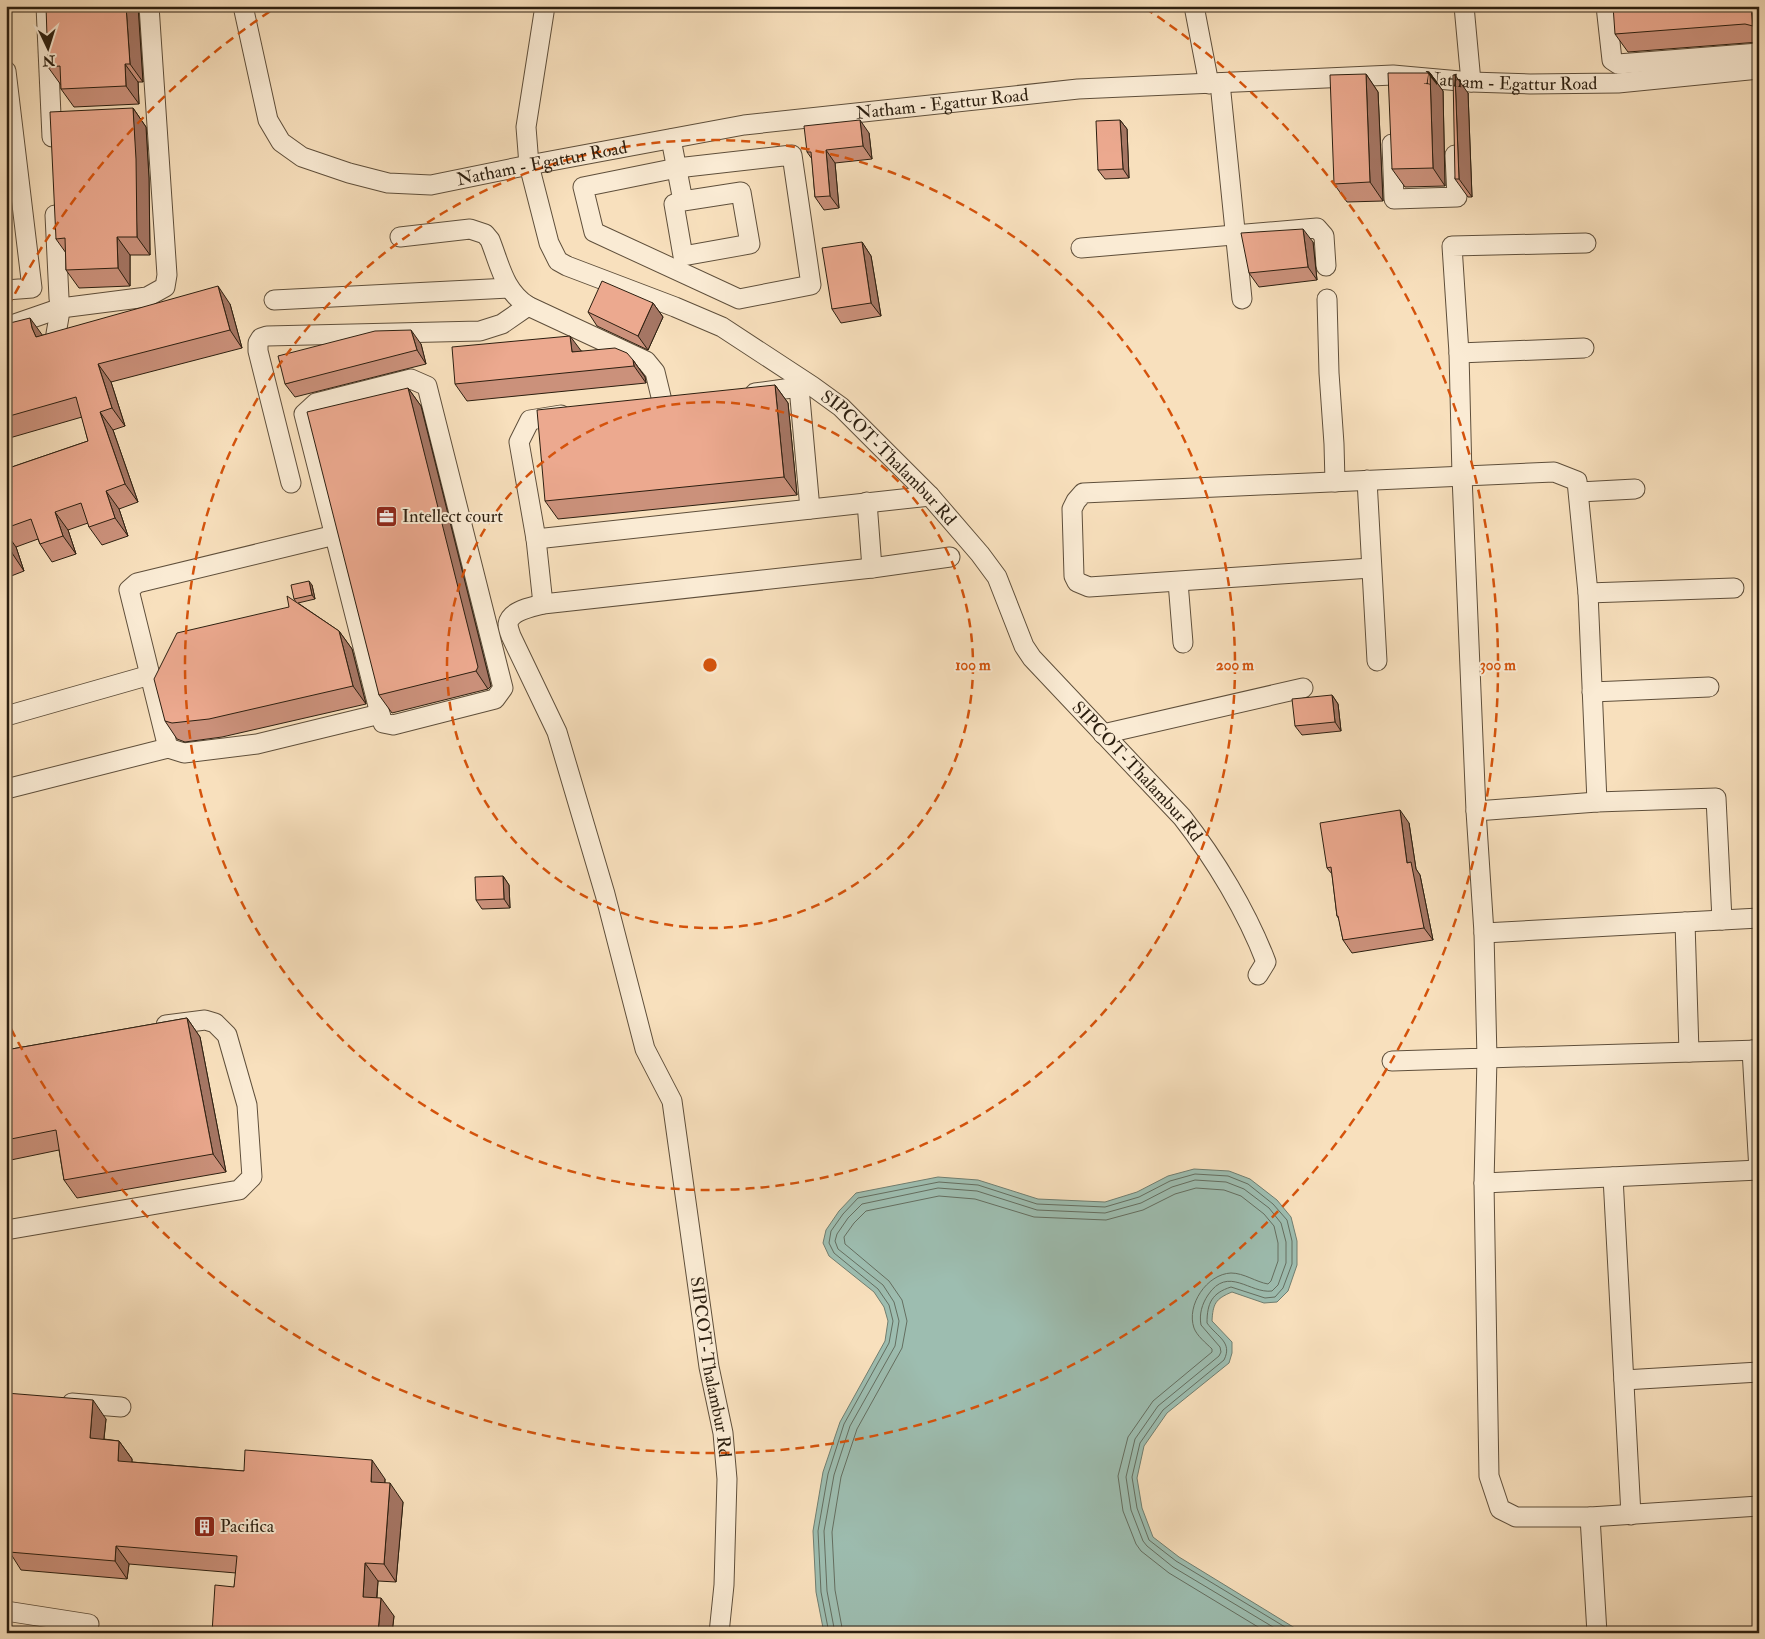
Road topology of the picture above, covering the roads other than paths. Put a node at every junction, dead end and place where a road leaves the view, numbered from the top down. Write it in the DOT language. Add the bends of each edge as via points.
graph roads {
  1 [pos="46,6"];
  2 [pos="149,6"];
  3 [pos="243,6"];
  4 [pos="545,6"];
  5 [pos="1194,6"];
  6 [pos="1464,6"];
  7 [pos="1606,6"];
  8 [pos="1759,53"];
  9 [pos="1618,64"];
  10 [pos="1759,69"];
  11 [pos="6,72"];
  12 [pos="1389,75"];
  13 [pos="1462,81"];
  14 [pos="1215,83"];
  15 [pos="1618,83"];
  16 [pos="1390,94"];
  17 [pos="1454,100"];
  18 [pos="156,115"];
  19 [pos="137,116"];
  20 [pos="70,118"];
  21 [pos="51,119"];
  22 [pos="1391,123"];
  23 [pos="671,138"];
  24 [pos="1455,139"];
  25 [pos="53,159"];
  26 [pos="529,165"];
  27 [pos="677,168"];
  28 [pos="54,199"];
  29 [pos="683,202"];
  30 [pos="1236,234"];
  31 [pos="400,237"];
  32 [pos="1586,243"];
  33 [pos="1080,248"];
  34 [pos="1326,266"];
  35 [pos="509,288"];
  36 [pos="6,290"];
  37 [pos="1242,299"];
  38 [pos="1327,299"];
  39 [pos="274,300"];
  40 [pos="528,306"];
  41 [pos="61,308"];
  42 [pos="6,327"];
  43 [pos="55,342"];
  44 [pos="1584,348"];
  45 [pos="1459,353"];
  46 [pos="741,395"];
  47 [pos="683,402"];
  48 [pos="663,405"];
  49 [pos="644,407"];
  50 [pos="574,414"];
  51 [pos="1462,476"];
  52 [pos="1367,480"];
  53 [pos="1335,482"];
  54 [pos="291,483"];
  55 [pos="1635,489"];
  56 [pos="1579,492"];
  57 [pos="930,496"];
  58 [pos="867,502"];
  59 [pos="810,509"];
  60 [pos="335,535"];
  61 [pos="536,539"];
  62 [pos="950,557"];
  63 [pos="872,568"];
  64 [pos="1371,568"];
  65 [pos="1178,582"];
  66 [pos="1734,588"];
  67 [pos="1588,593"];
  68 [pos="543,604"];
  69 [pos="1182,643"];
  70 [pos="1377,661"];
  71 [pos="150,675"];
  72 [pos="1710,687"];
  73 [pos="1303,688"];
  74 [pos="1592,692"];
  75 [pos="380,714"];
  76 [pos="6,716"];
  77 [pos="1103,734"];
  78 [pos="168,748"];
  79 [pos="6,789"];
  80 [pos="1597,802"];
  81 [pos="1476,811"];
  82 [pos="1759,918"];
  83 [pos="1722,920"];
  84 [pos="1685,922"];
  85 [pos="1484,932"];
  86 [pos="1258,975"];
  87 [pos="149,1028"];
  88 [pos="1755,1050"];
  89 [pos="1689,1052"];
  90 [pos="1487,1058"];
  91 [pos="1392,1061"];
  92 [pos="1759,1170"];
  93 [pos="1613,1177"];
  94 [pos="1484,1183"];
  95 [pos="6,1230"];
  96 [pos="1759,1372"];
  97 [pos="1624,1380"];
  98 [pos="54,1402"];
  99 [pos="121,1407"];
  100 [pos="1759,1506"];
  101 [pos="1631,1515"];
  102 [pos="1590,1517"];
  103 [pos="6,1611"];
  104 [pos="89,1624"];
  105 [pos="719,1633"];
  106 [pos="1597,1633"];
  1 -- 21 [label="street"];
  2 -- 18 [label="street"];
  3 -- 26 [label="street, Natham - Egattur Road" via="268,120 281,142 302,157 388,183 430,185"];
  4 -- 26 [label="street, SIPCOT-Thalambur Rd" via="526,127"];
  5 -- 14 [label="street"];
  6 -- 13 [label="street"];
  7 -- 9 [label="street" via="1612,60"];
  8 -- 9 [label="street"];
  9 -- 15 [label="street"];
  10 -- 15 [label="street, Natham - Egattur Road"];
  11 -- 36 [label="street" via="32,288"];
  12 -- 13 [label="street, Natham - Egattur Road"];
  12 -- 14 [label="street, Natham - Egattur Road"];
  12 -- 16 [label="street"];
  13 -- 15 [label="street, Natham - Egattur Road"];
  13 -- 17 [label="street"];
  14 -- 23 [label="street, Natham - Egattur Road" via="1078,89 744,125"];
  14 -- 30 [label="street"];
  18 -- 19 [label="street"];
  18 -- 41 [label="street" via="167,276 165,287 147,297"];
  20 -- 21 [label="street"];
  21 -- 25 [label="street"];
  22 -- 24 [label="street" via="1394,199 1457,197"];
  23 -- 26 [label="street, Natham - Egattur Road"];
  23 -- 27 [label="street"];
  26 -- 57 [label="street, SIPCOT-Thalambur Rd" via="558,261 722,327 841,407"];
  27 -- 27 [label="street" via="583,187 594,232 740,299 811,285 792,155"];
  27 -- 29 [label="street"];
  28 -- 41 [label="street"];
  29 -- 29 [label="street" via="741,192 750,244 683,256 674,204"];
  30 -- 33 [label="street"];
  30 -- 34 [label="street" via="1317,228 1324,236"];
  30 -- 37 [label="street"];
  31 -- 35 [label="street" via="470,230 485,234"];
  32 -- 45 [label="street" via="1452,246"];
  35 -- 39 [label="street"];
  35 -- 40 [label="street"];
  38 -- 53 [label="street"];
  40 -- 48 [label="street" via="646,360 655,372"];
  40 -- 54 [label="street" via="502,324 480,331 261,338 258,351"];
  41 -- 42 [label="street"];
  41 -- 43 [label="street"];
  44 -- 45 [label="street"];
  45 -- 51 [label="street"];
  46 -- 59 [label="street" via="799,387"];
  47 -- 48 [label="street"];
  48 -- 49 [label="street"];
  50 -- 61 [label="street" via="530,420 519,442"];
  51 -- 52 [label="street"];
  51 -- 56 [label="street" via="1554,472 1577,481"];
  51 -- 81 [label="street"];
  52 -- 53 [label="street"];
  52 -- 64 [label="street"];
  53 -- 65 [label="street" via="1083,493 1076,500 1072,518 1073,565 1077,582 1089,587"];
  55 -- 56 [label="street"];
  56 -- 67 [label="street"];
  57 -- 58 [label="street"];
  57 -- 77 [label="street, SIPCOT-Thalambur Rd" via="997,577 1024,646 1032,658"];
  58 -- 59 [label="street"];
  58 -- 63 [label="street"];
  59 -- 61 [label="street"];
  60 -- 71 [label="street" via="137,583 129,590"];
  60 -- 75 [label="street"];
  60 -- 75 [label="street" via="304,414 316,403 411,379 427,386 503,688 495,699 392,724 383,723"];
  61 -- 68 [label="street"];
  62 -- 63 [label="street"];
  63 -- 68 [label="street"];
  64 -- 65 [label="street"];
  64 -- 70 [label="street"];
  65 -- 69 [label="street"];
  66 -- 67 [label="street"];
  67 -- 74 [label="street"];
  68 -- 105 [label="street, SIPCOT-Thalambur Rd" via="510,618 511,636 556,732 605,894 645,1049 672,1101 709,1367 723,1433 726,1470 724,1584"];
  71 -- 76 [label="street"];
  71 -- 78 [label="street"];
  72 -- 74 [label="street"];
  73 -- 77 [label="street"];
  74 -- 80 [label="street"];
  75 -- 78 [label="street" via="257,744 184,753"];
  77 -- 86 [label="street, SIPCOT-Thalambur Rd" via="1182,817 1203,844 1258,940 1266,962"];
  78 -- 79 [label="street"];
  80 -- 81 [label="street"];
  80 -- 83 [label="street" via="1716,798"];
  81 -- 85 [label="street"];
  82 -- 83 [label="street"];
  83 -- 84 [label="street"];
  84 -- 85 [label="street"];
  84 -- 89 [label="street"];
  85 -- 90 [label="street"];
  87 -- 95 [label="street" via="204,1020 215,1023 227,1035 247,1105 252,1177 239,1190"];
  88 -- 89 [label="street"];
  88 -- 92 [label="street"];
  89 -- 90 [label="street"];
  90 -- 91 [label="street"];
  90 -- 94 [label="street"];
  92 -- 93 [label="street"];
  93 -- 94 [label="street"];
  93 -- 97 [label="street"];
  94 -- 102 [label="street" via="1489,1476 1500,1509 1516,1517"];
  96 -- 97 [label="street"];
  97 -- 101 [label="street"];
  98 -- 99 [label="street"];
  100 -- 101 [label="street"];
  101 -- 102 [label="street"];
  102 -- 106 [label="street"];
  103 -- 104 [label="street"];
}
